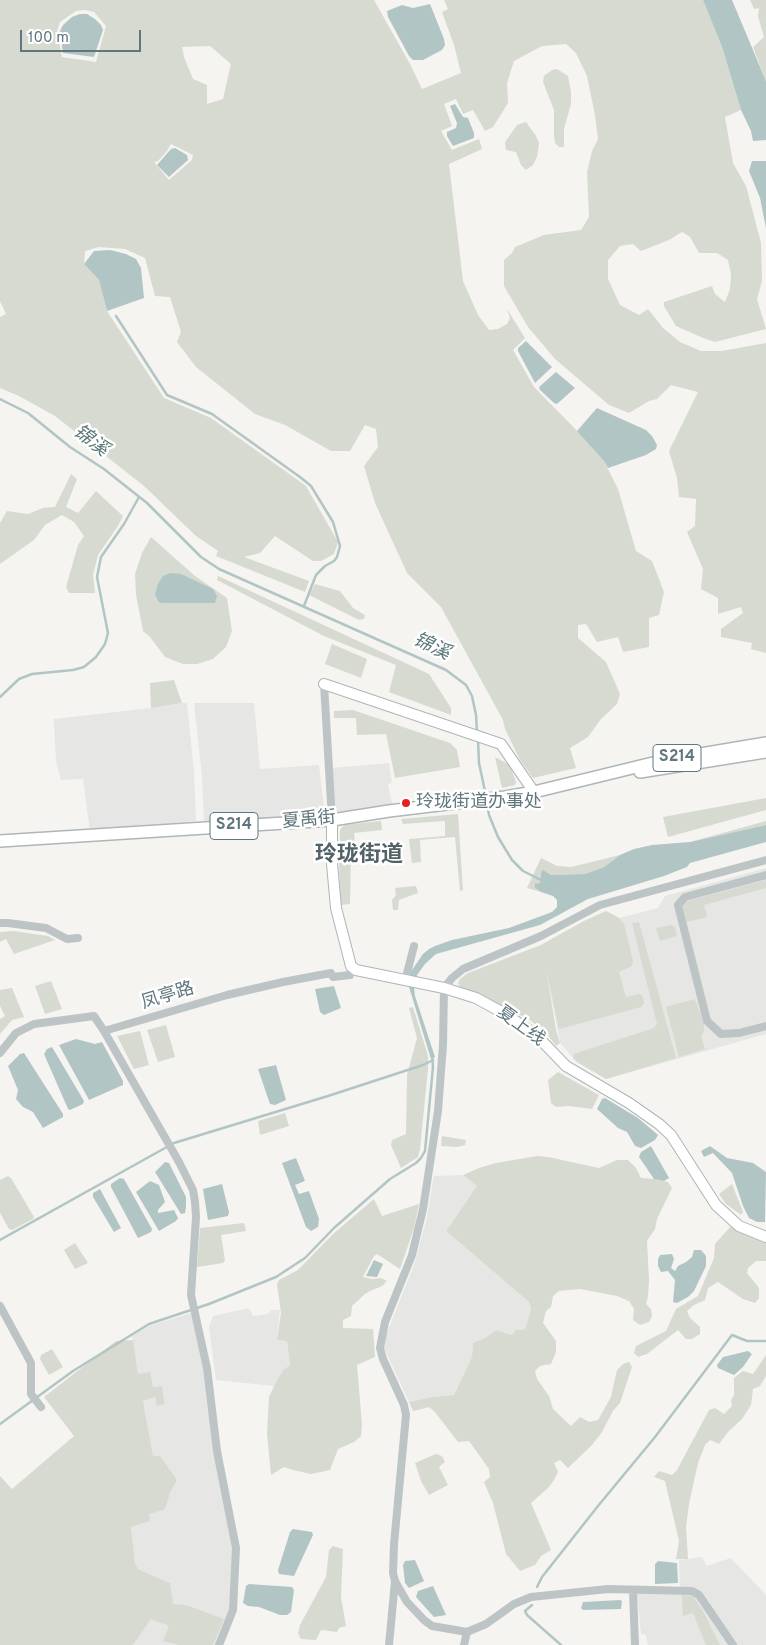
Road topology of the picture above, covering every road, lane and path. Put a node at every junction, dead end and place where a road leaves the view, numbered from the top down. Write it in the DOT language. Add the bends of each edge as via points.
graph roads {
  1 [pos="324,684"];
  2 [pos="766,743"];
  3 [pos="766,752"];
  4 [pos="588,778"];
  5 [pos="534,792"];
  6 [pos="332,820"];
  7 [pos="0,841"];
  8 [pos="766,860"];
  9 [pos="766,875"];
  10 [pos="0,923"];
  11 [pos="78,938"];
  12 [pos="414,946"];
  13 [pos="352,966"];
  14 [pos="405,981"];
  15 [pos="444,988"];
  16 [pos="766,1026"];
  17 [pos="104,1031"];
  18 [pos="0,1053"];
  19 [pos="766,1238"];
  20 [pos="0,1306"];
  21 [pos="41,1407"];
  22 [pos="395,1582"];
  23 [pos="634,1590"];
  24 [pos="467,1632"];
  25 [pos="219,1645"];
  26 [pos="389,1645"];
  27 [pos="464,1645"];
  28 [pos="635,1645"];
  29 [pos="733,1645"];
  1 -- 5 [label="street" via="501,744"];
  1 -- 6 [label="street"];
  2 -- 4 [label="main road, S214" via="665,760"];
  3 -- 4 [label="main road, S214"];
  4 -- 5 [label="main road, S214"];
  5 -- 6 [label="main road, 夏禹街 / S214"];
  6 -- 7 [label="main road, 夏禹街 / S214"];
  6 -- 13 [label="street" via="336,908"];
  8 -- 15 [label="street" via="600,905 541,936 463,969"];
  9 -- 16 [label="street" via="685,897 678,905 707,1021 721,1034"];
  10 -- 11 [label="street" via="46,928 67,939"];
  12 -- 14 [label="street"];
  13 -- 14 [label="street, 夏上线" via="356,970"];
  13 -- 17 [label="street, 凤亭路" via="350,975 333,977 332,973 228,994"];
  14 -- 15 [label="street, 夏上线"];
  15 -- 19 [label="street, 夏上线" via="476,998 507,1015 536,1035 566,1066 659,1124 671,1136 716,1205 739,1226"];
  15 -- 22 [label="street" via="438,1111 423,1209 412,1255 385,1322 380,1348 406,1415 394,1544"];
  17 -- 18 [label="street" via="94,1016 34,1024 16,1033"];
  17 -- 25 [label="street" via="179,1162 195,1202 191,1295 207,1368 217,1451 236,1548 233,1610"];
  20 -- 21 [label="street" via="31,1363 31,1394"];
  22 -- 24 [label="street" via="407,1602 432,1626"];
  22 -- 26 [label="street"];
  23 -- 24 [label="street" via="608,1589 531,1598 514,1604 486,1624"];
  23 -- 28 [label="street"];
  23 -- 29 [label="street" via="692,1591 699,1594"];
  24 -- 27 [label="street"];
}
